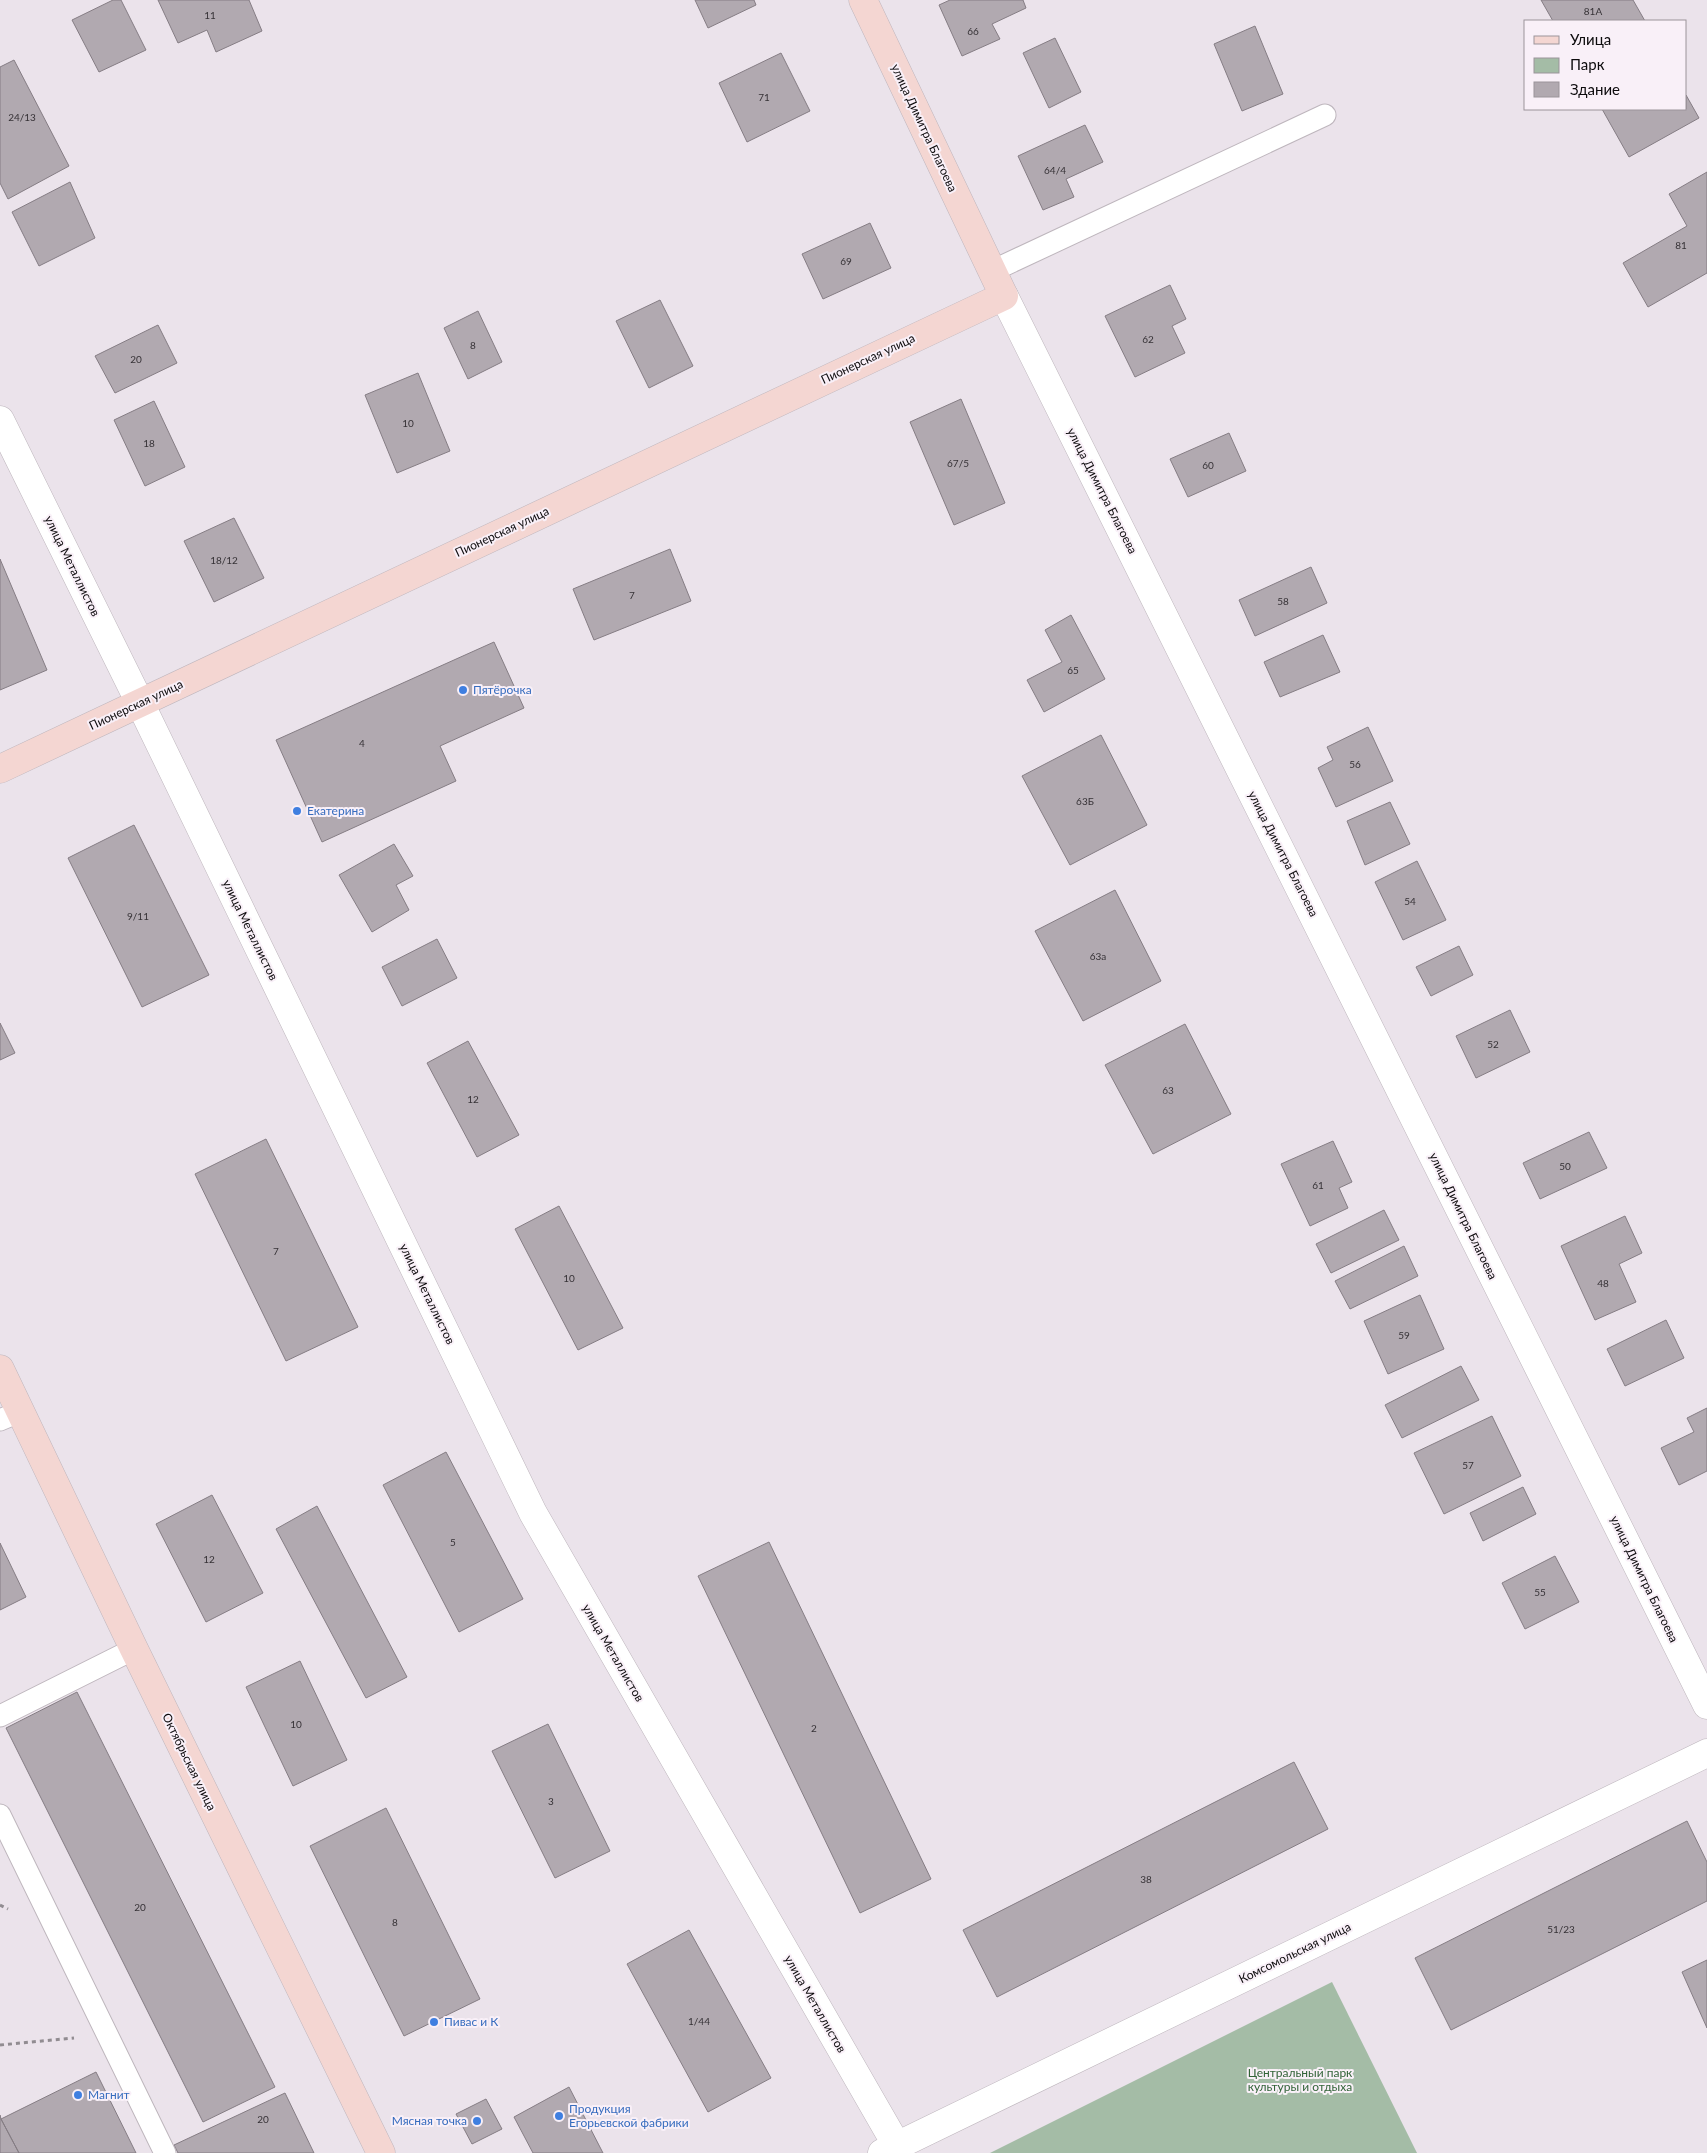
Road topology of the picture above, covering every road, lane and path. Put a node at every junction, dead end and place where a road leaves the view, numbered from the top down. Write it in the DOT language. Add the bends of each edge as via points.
graph roads {
  1 [pos="863,0"];
  2 [pos="1325,114"];
  3 [pos="992,271"];
  4 [pos="1004,296"];
  5 [pos="0,420"];
  6 [pos="140,703"];
  7 [pos="0,769"];
  8 [pos="0,1370"];
  9 [pos="10,1416"];
  10 [pos="134,1649"];
  11 [pos="1707,1705"];
  12 [pos="0,1716"];
  13 [pos="1707,1753"];
  14 [pos="0,1815"];
  15 [pos="107,2034"];
  16 [pos="0,2045"];
  17 [pos="889,2149"];
  18 [pos="165,2153"];
  19 [pos="380,2153"];
  1 -- 3 [label="main road, улица Димитра Благоева"];
  2 -- 3 [label="lane"];
  3 -- 4 [label="main road, улица Димитра Благоева"];
  4 -- 6 [label="main road, Пионерская улица"];
  4 -- 11 [label="street, улица Димитра Благоева"];
  5 -- 6 [label="street, улица Металлистов"];
  6 -- 7 [label="main road, Пионерская улица"];
  6 -- 17 [label="street, улица Металлистов" via="533,1512"];
  8 -- 9 [label="main road, Октябрьская улица"];
  9 -- 10 [label="main road, Октябрьская улица"];
  10 -- 12 [label="lane"];
  10 -- 19 [label="main road, Октябрьская улица"];
  13 -- 17 [label="street, Комсомольская улица"];
  14 -- 15 [label="lane"];
  15 -- 16 [label="path"];
  15 -- 18 [label="lane"];
}
